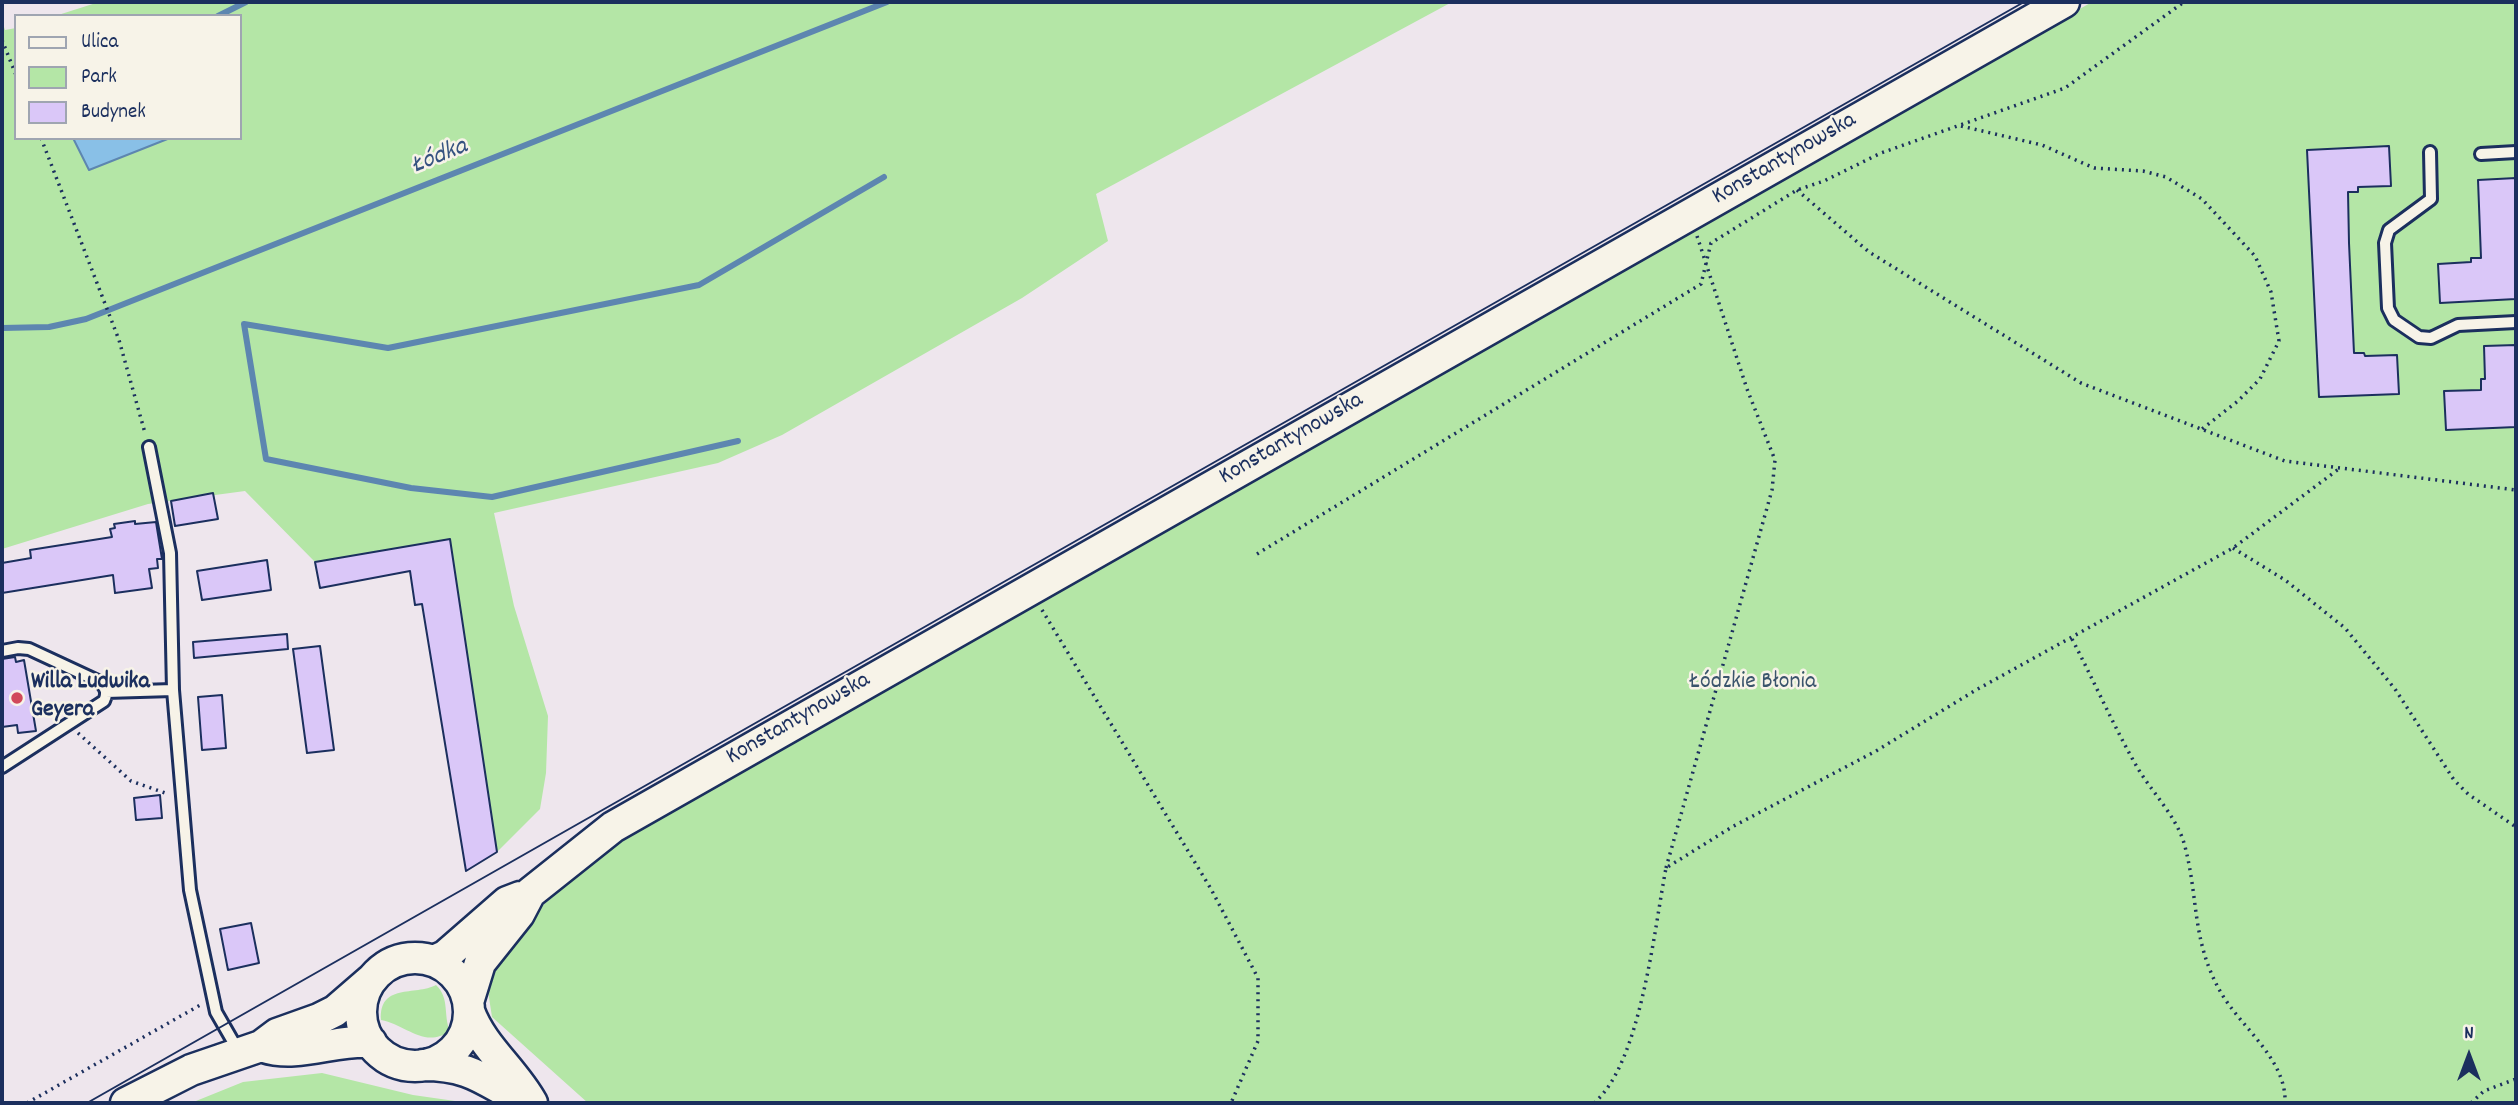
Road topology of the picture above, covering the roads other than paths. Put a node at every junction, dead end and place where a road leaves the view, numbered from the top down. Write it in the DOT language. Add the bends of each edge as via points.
graph roads {
  1 [pos="2064,2"];
  2 [pos="2430,152"];
  3 [pos="2516,152"];
  4 [pos="2481,154"];
  5 [pos="2516,322"];
  6 [pos="149,447"];
  7 [pos="2,651"];
  8 [pos="173,690"];
  9 [pos="106,692"];
  10 [pos="2,767"];
  11 [pos="530,894"];
  12 [pos="434,961"];
  13 [pos="375,977"];
  14 [pos="469,1007"];
  15 [pos="371,1042"];
  16 [pos="250,1049"];
  17 [pos="423,1065"];
  18 [pos="126,1103"];
  19 [pos="530,1103"];
  1 -- 11 [label="main road, Konstantynowska" via="613,827"];
  2 -- 5 [label="lane" via="2431,199 2389,230 2385,243 2388,308 2394,320 2419,337 2431,338 2458,326"];
  3 -- 4 [label="lane"];
  6 -- 8 [label="lane" via="170,553"];
  7 -- 9 [label="lane" via="29,649 100,682"];
  8 -- 9 [label="lane"];
  8 -- 16 [label="lane" via="190,890 219,1019"];
  9 -- 10 [label="lane" via="104,701"];
  11 -- 12 [label="main road, Konstantynowska" via="507,902"];
  11 -- 14 [label="main road, Konstantynowska" via="480,963"];
  12 -- 13 [label="main road" via="398,961"];
  12 -- 14 [label="main road" via="457,977"];
  13 -- 15 [label="main road" via="365,992 362,1010"];
  13 -- 16 [label="main road" via="335,1011"];
  14 -- 17 [label="main road" via="459,1044 439,1060"];
  14 -- 19 [label="main road" via="475,1029 519,1079"];
  15 -- 16 [label="main road" via="280,1052"];
  15 -- 17 [label="main road" via="398,1062"];
  16 -- 18 [label="main road" via="191,1070"];
  17 -- 19 [label="main road" via="470,1071"];
}
